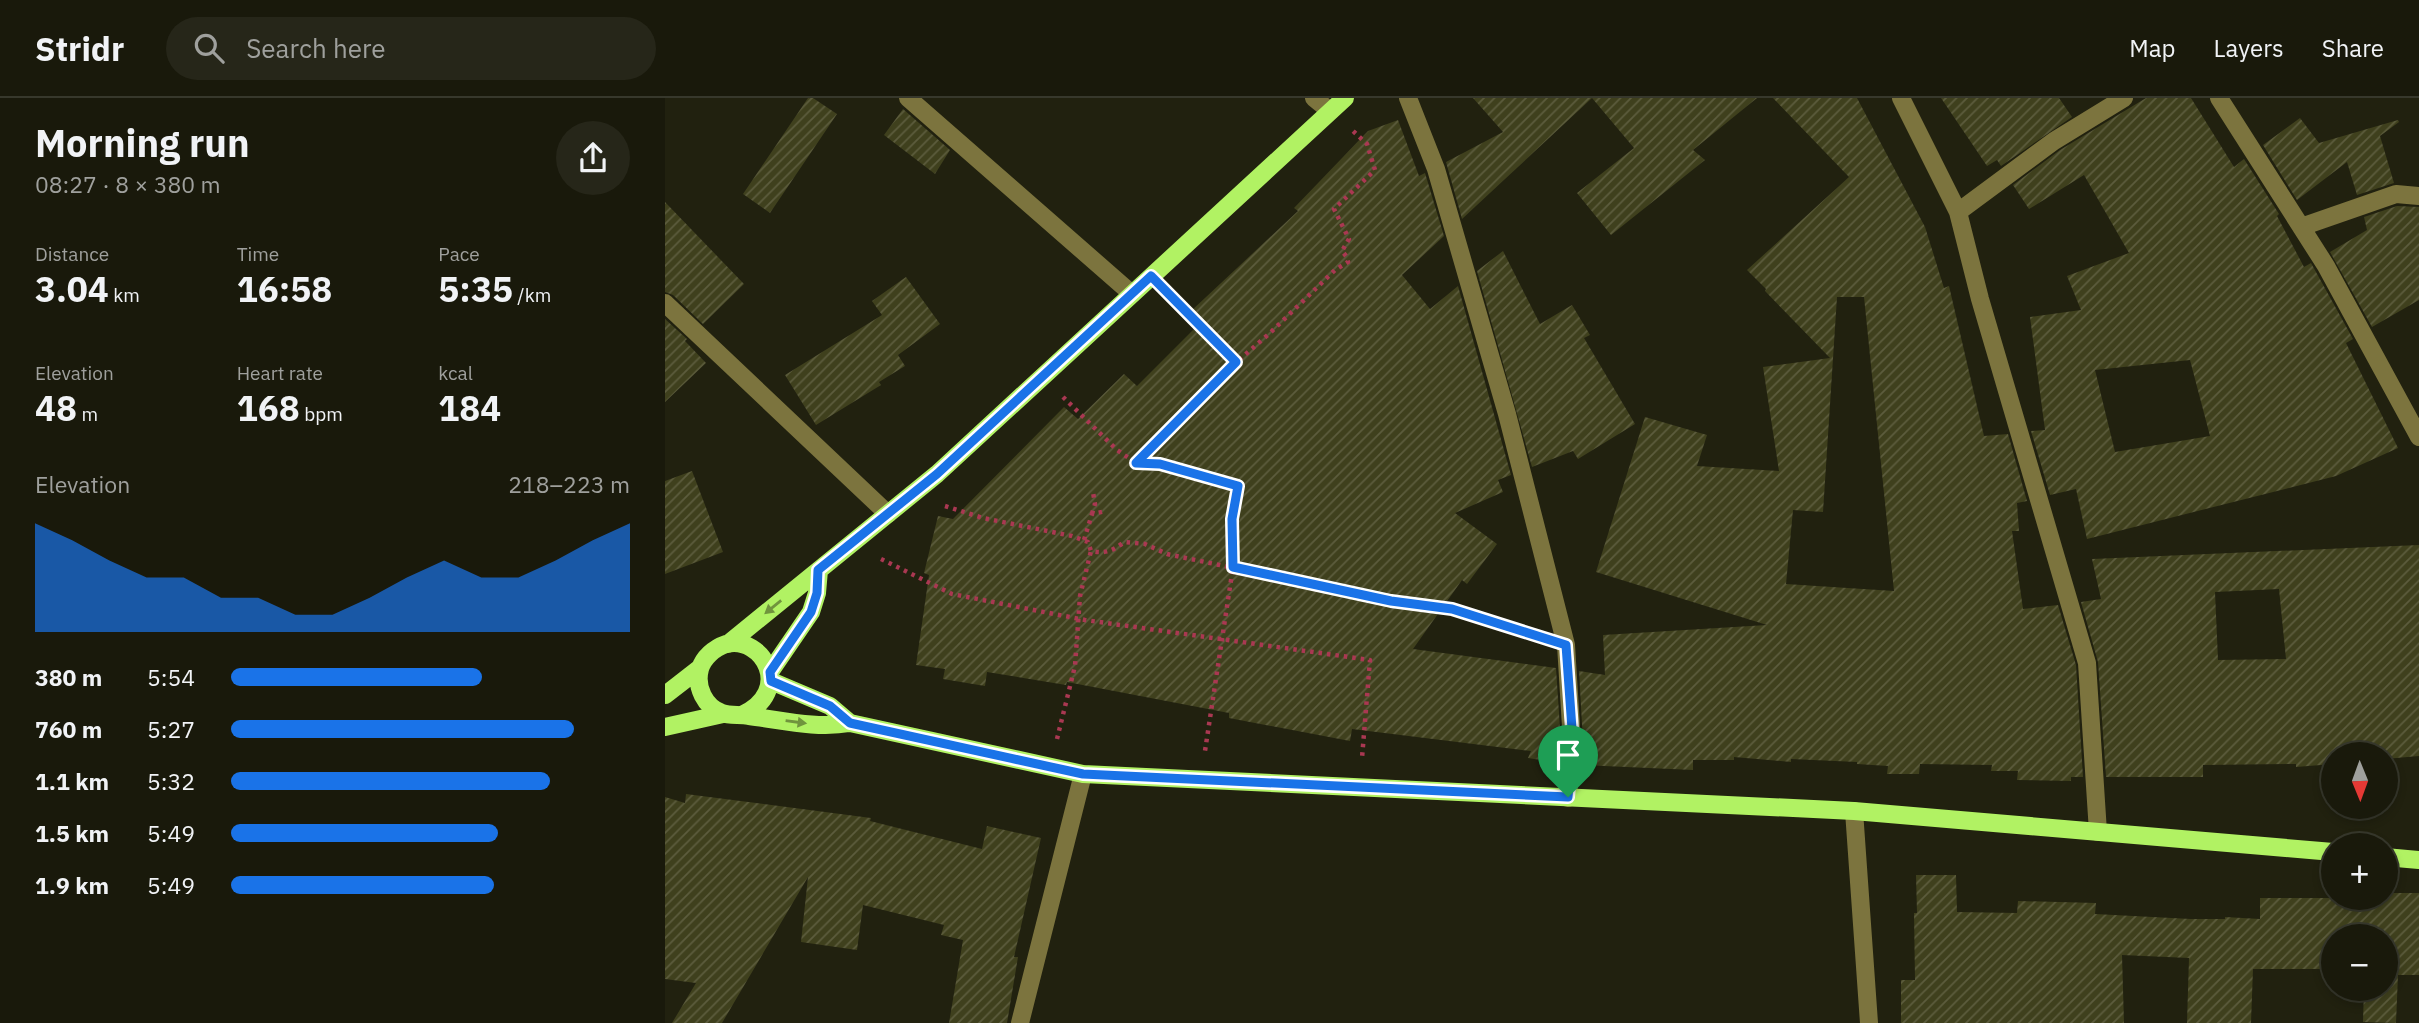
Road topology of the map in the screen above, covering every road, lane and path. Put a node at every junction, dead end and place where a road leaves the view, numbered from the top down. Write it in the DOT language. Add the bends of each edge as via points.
graph roads {
  1 [pos="908,98"];
  2 [pos="1314,98"];
  3 [pos="1345,98"];
  4 [pos="1408,98"];
  5 [pos="1901,98"];
  6 [pos="2124,98"];
  7 [pos="2219,98"];
  8 [pos="1331,111"];
  9 [pos="2419,196"];
  10 [pos="1958,212"];
  11 [pos="2301,227"];
  12 [pos="1151,276"];
  13 [pos="1132,294"];
  14 [pos="665,303"];
  15 [pos="1236,362"];
  16 [pos="1042,377"];
  17 [pos="2419,437"];
  18 [pos="1136,463"];
  19 [pos="1093,492"];
  20 [pos="911,495"];
  21 [pos="1106,511"];
  22 [pos="888,514"];
  23 [pos="1092,514"];
  24 [pos="1084,540"];
  25 [pos="850,544"];
  26 [pos="1091,551"];
  27 [pos="1233,567"];
  28 [pos="818,570"];
  29 [pos="1079,619"];
  30 [pos="1222,639"];
  31 [pos="727,644"];
  32 [pos="1566,645"];
  33 [pos="700,668"];
  34 [pos="770,677"];
  35 [pos="665,695"];
  36 [pos="723,713"];
  37 [pos="741,715"];
  38 [pos="850,723"];
  39 [pos="665,727"];
  40 [pos="1050,767"];
  41 [pos="1083,774"];
  42 [pos="1201,780"];
  43 [pos="1360,787"];
  44 [pos="1568,797"];
  45 [pos="1854,811"];
  46 [pos="2098,832"];
  47 [pos="2321,851"];
  48 [pos="2398,858"];
  49 [pos="2419,860"];
  50 [pos="1020,1023"];
  51 [pos="1869,1023"];
  1 -- 13 [label="street"];
  2 -- 8 [label="street"];
  3 -- 8 [label="main road"];
  4 -- 32 [label="street" via="1436,169 1507,414"];
  5 -- 10 [label="street"];
  6 -- 10 [label="street" via="2054,141"];
  7 -- 11 [label="street"];
  8 -- 12 [label="main road"];
  8 -- 15 [label="path" via="1367,144 1375,170 1333,209 1349,239 1342,251 1348,262"];
  9 -- 11 [label="street" via="2396,194"];
  10 -- 46 [label="street" via="2087,663"];
  11 -- 17 [label="street"];
  12 -- 13 [label="main road"];
  12 -- 15 [label="path"];
  13 -- 16 [label="main road"];
  14 -- 22 [label="street"];
  15 -- 18 [label="path"];
  16 -- 18 [label="path"];
  16 -- 20 [label="main road"];
  18 -- 27 [label="path" via="1160,464 1238,486 1232,519"];
  19 -- 23 [label="path"];
  20 -- 22 [label="main road"];
  20 -- 24 [label="path" via="983,518"];
  21 -- 23 [label="path"];
  22 -- 25 [label="main road"];
  23 -- 24 [label="path"];
  24 -- 26 [label="path"];
  25 -- 28 [label="main road"];
  25 -- 29 [label="path" via="952,594"];
  26 -- 27 [label="path" via="1115,550 1124,542 1145,544 1167,554"];
  26 -- 29 [label="path"];
  27 -- 30 [label="path"];
  27 -- 32 [label="path" via="1391,601 1452,609"];
  28 -- 31 [label="main road, one-way"];
  28 -- 34 [label="main road" via="811,612"];
  29 -- 30 [label="path"];
  29 -- 40 [label="path" via="1075,666"];
  30 -- 42 [label="path"];
  30 -- 43 [label="path" via="1370,660"];
  31 -- 33 [label="main road" via="710,652"];
  31 -- 34 [label="main road" via="746,646 761,656"];
  32 -- 44 [label="street" via="1573,743"];
  33 -- 35 [label="main road"];
  33 -- 36 [label="main road" via="699,686 707,703"];
  34 -- 37 [label="main road" via="766,696 756,708"];
  34 -- 38 [label="main road" via="830,706"];
  36 -- 37 [label="main road"];
  36 -- 39 [label="main road"];
  37 -- 38 [label="main road, one-way" via="823,726"];
  38 -- 40 [label="main road"];
  40 -- 41 [label="main road"];
  41 -- 42 [label="main road"];
  41 -- 50 [label="street"];
  42 -- 43 [label="main road"];
  43 -- 44 [label="main road"];
  44 -- 45 [label="main road"];
  45 -- 46 [label="main road"];
  45 -- 51 [label="street"];
  46 -- 47 [label="main road"];
  48 -- 49 [label="main road"];
}
